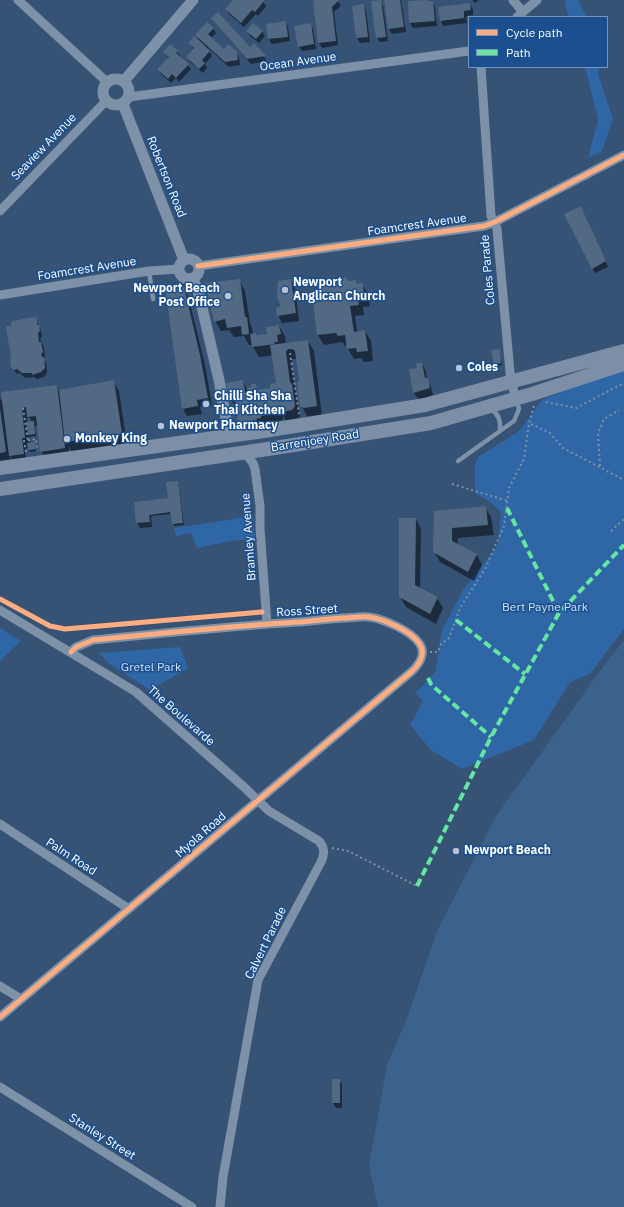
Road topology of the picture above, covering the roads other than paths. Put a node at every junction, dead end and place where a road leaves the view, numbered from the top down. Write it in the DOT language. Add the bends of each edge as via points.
graph roads {
  1 [pos="18,0"];
  2 [pos="193,0"];
  3 [pos="513,0"];
  4 [pos="537,0"];
  5 [pos="520,14"];
  6 [pos="468,51"];
  7 [pos="481,68"];
  8 [pos="124,81"];
  9 [pos="107,82"];
  10 [pos="126,100"];
  11 [pos="106,101"];
  12 [pos="624,155"];
  13 [pos="0,211"];
  14 [pos="495,222"];
  15 [pos="182,264"];
  16 [pos="198,266"];
  17 [pos="149,271"];
  18 [pos="192,278"];
  19 [pos="0,295"];
  20 [pos="153,299"];
  21 [pos="624,351"];
  22 [pos="624,364"];
  23 [pos="511,381"];
  24 [pos="516,399"];
  25 [pos="488,407"];
  26 [pos="500,431"];
  27 [pos="228,436"];
  28 [pos="244,452"];
  29 [pos="458,461"];
  30 [pos="0,468"];
  31 [pos="0,488"];
  32 [pos="0,610"];
  33 [pos="267,624"];
  34 [pos="71,652"];
  35 [pos="416,668"];
  36 [pos="258,800"];
  37 [pos="0,824"];
  38 [pos="129,909"];
  39 [pos="0,986"];
  40 [pos="21,999"];
  41 [pos="0,1017"];
  42 [pos="0,1087"];
  43 [pos="192,1207"];
  44 [pos="220,1207"];
  1 -- 9 [label="street"];
  2 -- 8 [label="street"];
  3 -- 5 [label="street"];
  4 -- 5 [label="street"];
  6 -- 10 [label="street, Ocean Avenue"];
  7 -- 14 [label="street, Coles Parade" via="491,216"];
  8 -- 9 [label="street" via="115,79"];
  8 -- 10 [label="street" via="130,90"];
  9 -- 11 [label="street" via="103,91"];
  10 -- 11 [label="street" via="114,106"];
  10 -- 15 [label="street, Robertson Road"];
  11 -- 13 [label="street, Seaview Avenue"];
  12 -- 14 [label="street, Foamcrest Avenue"];
  14 -- 16 [label="street, Foamcrest Avenue" via="484,226"];
  14 -- 23 [label="street, Coles Parade"];
  15 -- 16 [label="street" via="191,259"];
  15 -- 17 [label="street, Foamcrest Avenue"];
  15 -- 18 [label="street" via="184,277"];
  16 -- 18 [label="street" via="197,273"];
  17 -- 19 [label="street, Foamcrest Avenue"];
  17 -- 20 [label="lane"];
  18 -- 27 [label="street" via="198,290 216,367"];
  21 -- 23 [label="main road, Barrenjoey Road"];
  22 -- 24 [label="main road, Barrenjoey Road"];
  23 -- 24 [label="street, Coles Parade"];
  23 -- 27 [label="main road, Barrenjoey Road" via="425,405"];
  24 -- 25 [label="main road, Barrenjoey Road"];
  24 -- 26 [label="lane" via="519,409 514,421"];
  25 -- 26 [label="lane" via="496,412 499,418"];
  25 -- 28 [label="main road, Barrenjoey Road" via="430,423"];
  26 -- 29 [label="lane"];
  27 -- 30 [label="main road, Barrenjoey Road"];
  28 -- 31 [label="main road, Barrenjoey Road"];
  28 -- 33 [label="street, Bramley Avenue" via="253,462 260,506"];
  32 -- 34 [label="street, The Boulevarde"];
  33 -- 34 [label="street, Ross Street" via="93,640"];
  33 -- 35 [label="street, Ross Street" via="369,617 392,624 419,642 422,647 421,660"];
  34 -- 36 [label="street, The Boulevarde" via="136,692"];
  35 -- 36 [label="street, Myola Road"];
  36 -- 38 [label="street, Myola Road"];
  36 -- 44 [label="street, Calvert Parade" via="269,811 319,841 324,853 258,980"];
  37 -- 38 [label="street, Palm Road"];
  38 -- 40 [label="street, Myola Road"];
  39 -- 40 [label="street"];
  40 -- 41 [label="street, Myola Road"];
  42 -- 43 [label="street, Stanley Street"];
}
